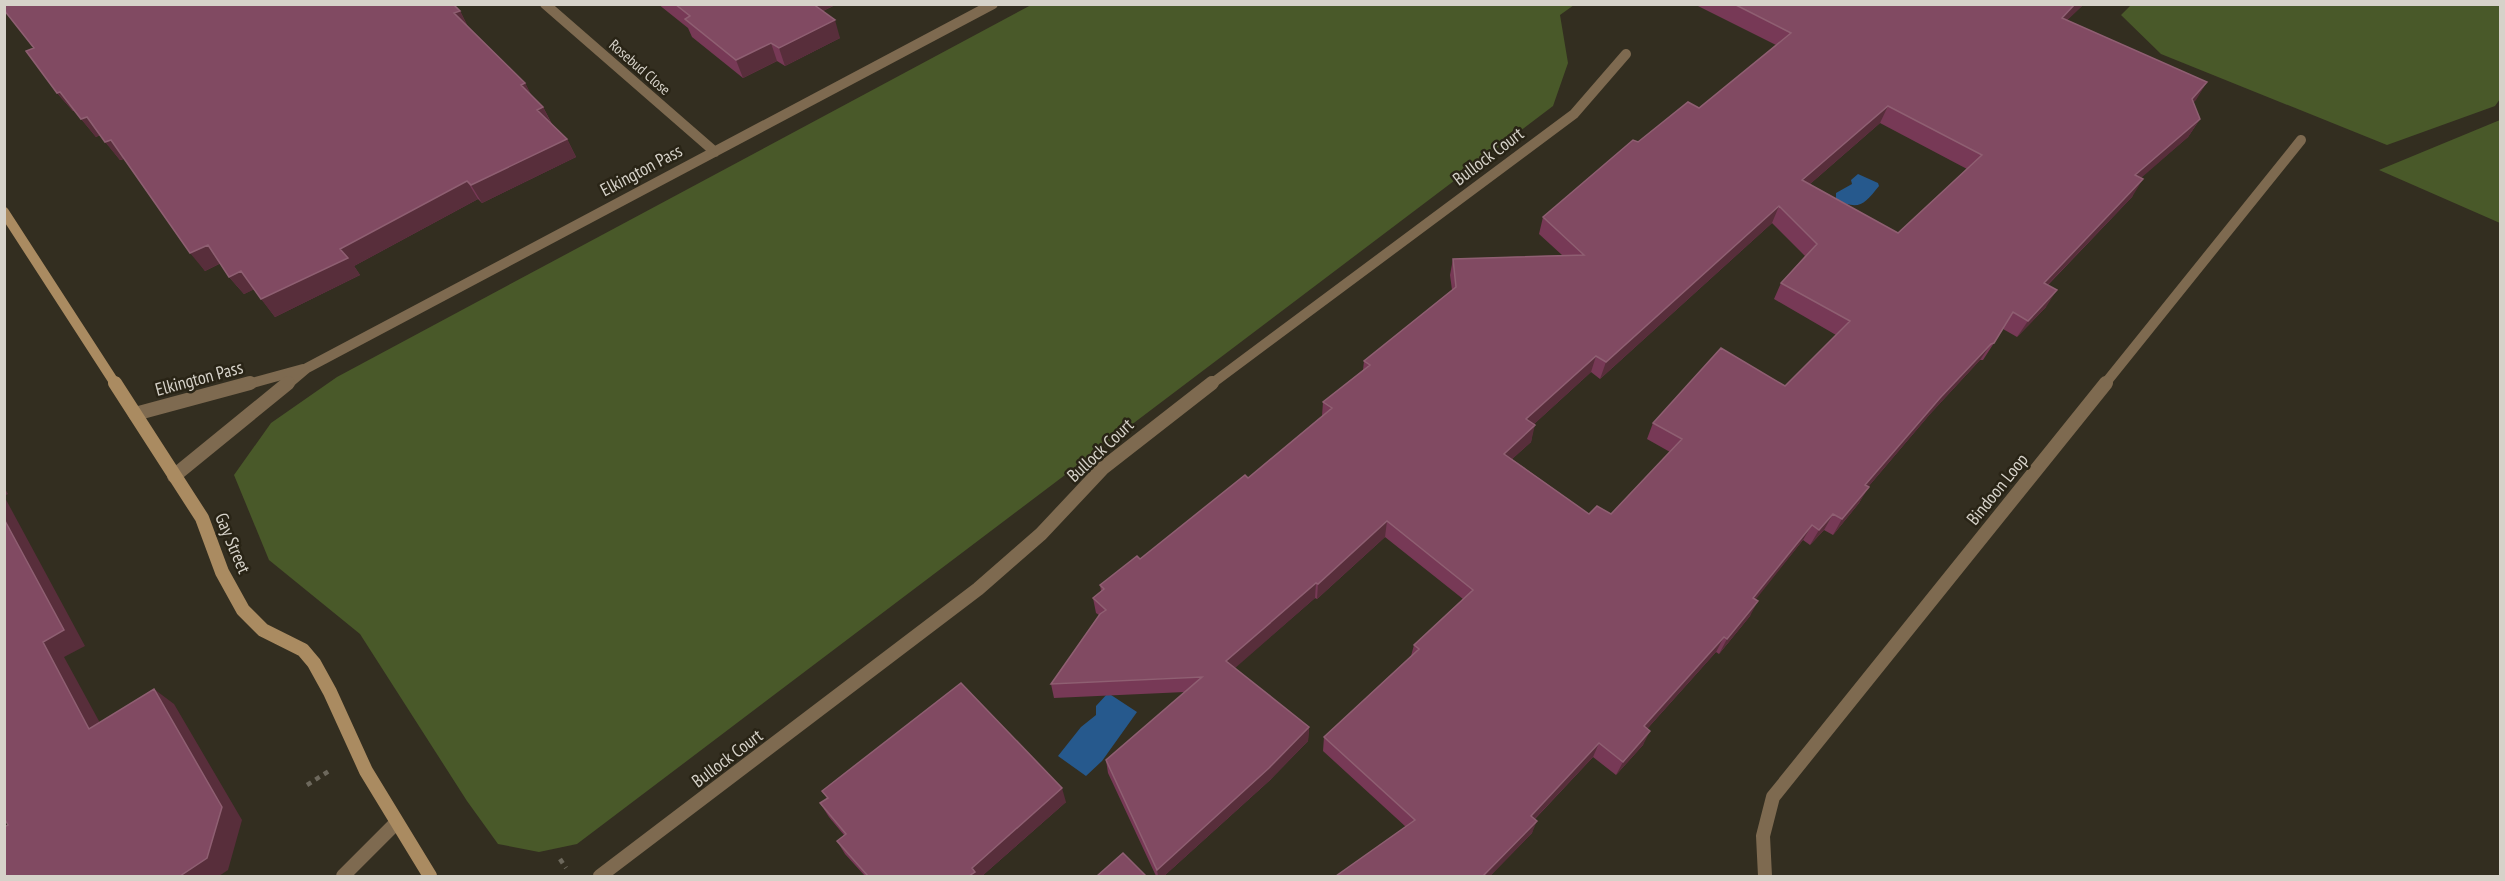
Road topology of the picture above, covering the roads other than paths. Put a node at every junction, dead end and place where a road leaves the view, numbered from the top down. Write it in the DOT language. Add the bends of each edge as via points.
graph roads {
  1 [pos="545,4"];
  2 [pos="993,4"];
  3 [pos="1626,54"];
  4 [pos="2301,140"];
  5 [pos="715,152"];
  6 [pos="4,212"];
  7 [pos="307,368"];
  8 [pos="135,414"];
  9 [pos="174,476"];
  10 [pos="396,823"];
  11 [pos="343,876"];
  12 [pos="430,876"];
  13 [pos="600,876"];
  14 [pos="1765,876"];
  1 -- 5 [label="street, Rosebud Close"];
  2 -- 5 [label="street, Elkington Pass"];
  3 -- 13 [label="street, Bullock Court" via="1574,114 1154,426 1103,468 1041,534 978,589"];
  4 -- 14 [label="street, Bindoon Loop" via="1773,797 1765,821"];
  5 -- 7 [label="street, Elkington Pass"];
  6 -- 8 [label="street, Gay Street"];
  7 -- 8 [label="street, Elkington Pass"];
  7 -- 9 [label="street, Elkington Pass"];
  8 -- 9 [label="street, Gay Street"];
  9 -- 10 [label="street, Gay Street" via="202,518 225,576 252,621 304,651 320,672 357,754"];
  10 -- 11 [label="street"];
  10 -- 12 [label="street, Gay Street"];
}
